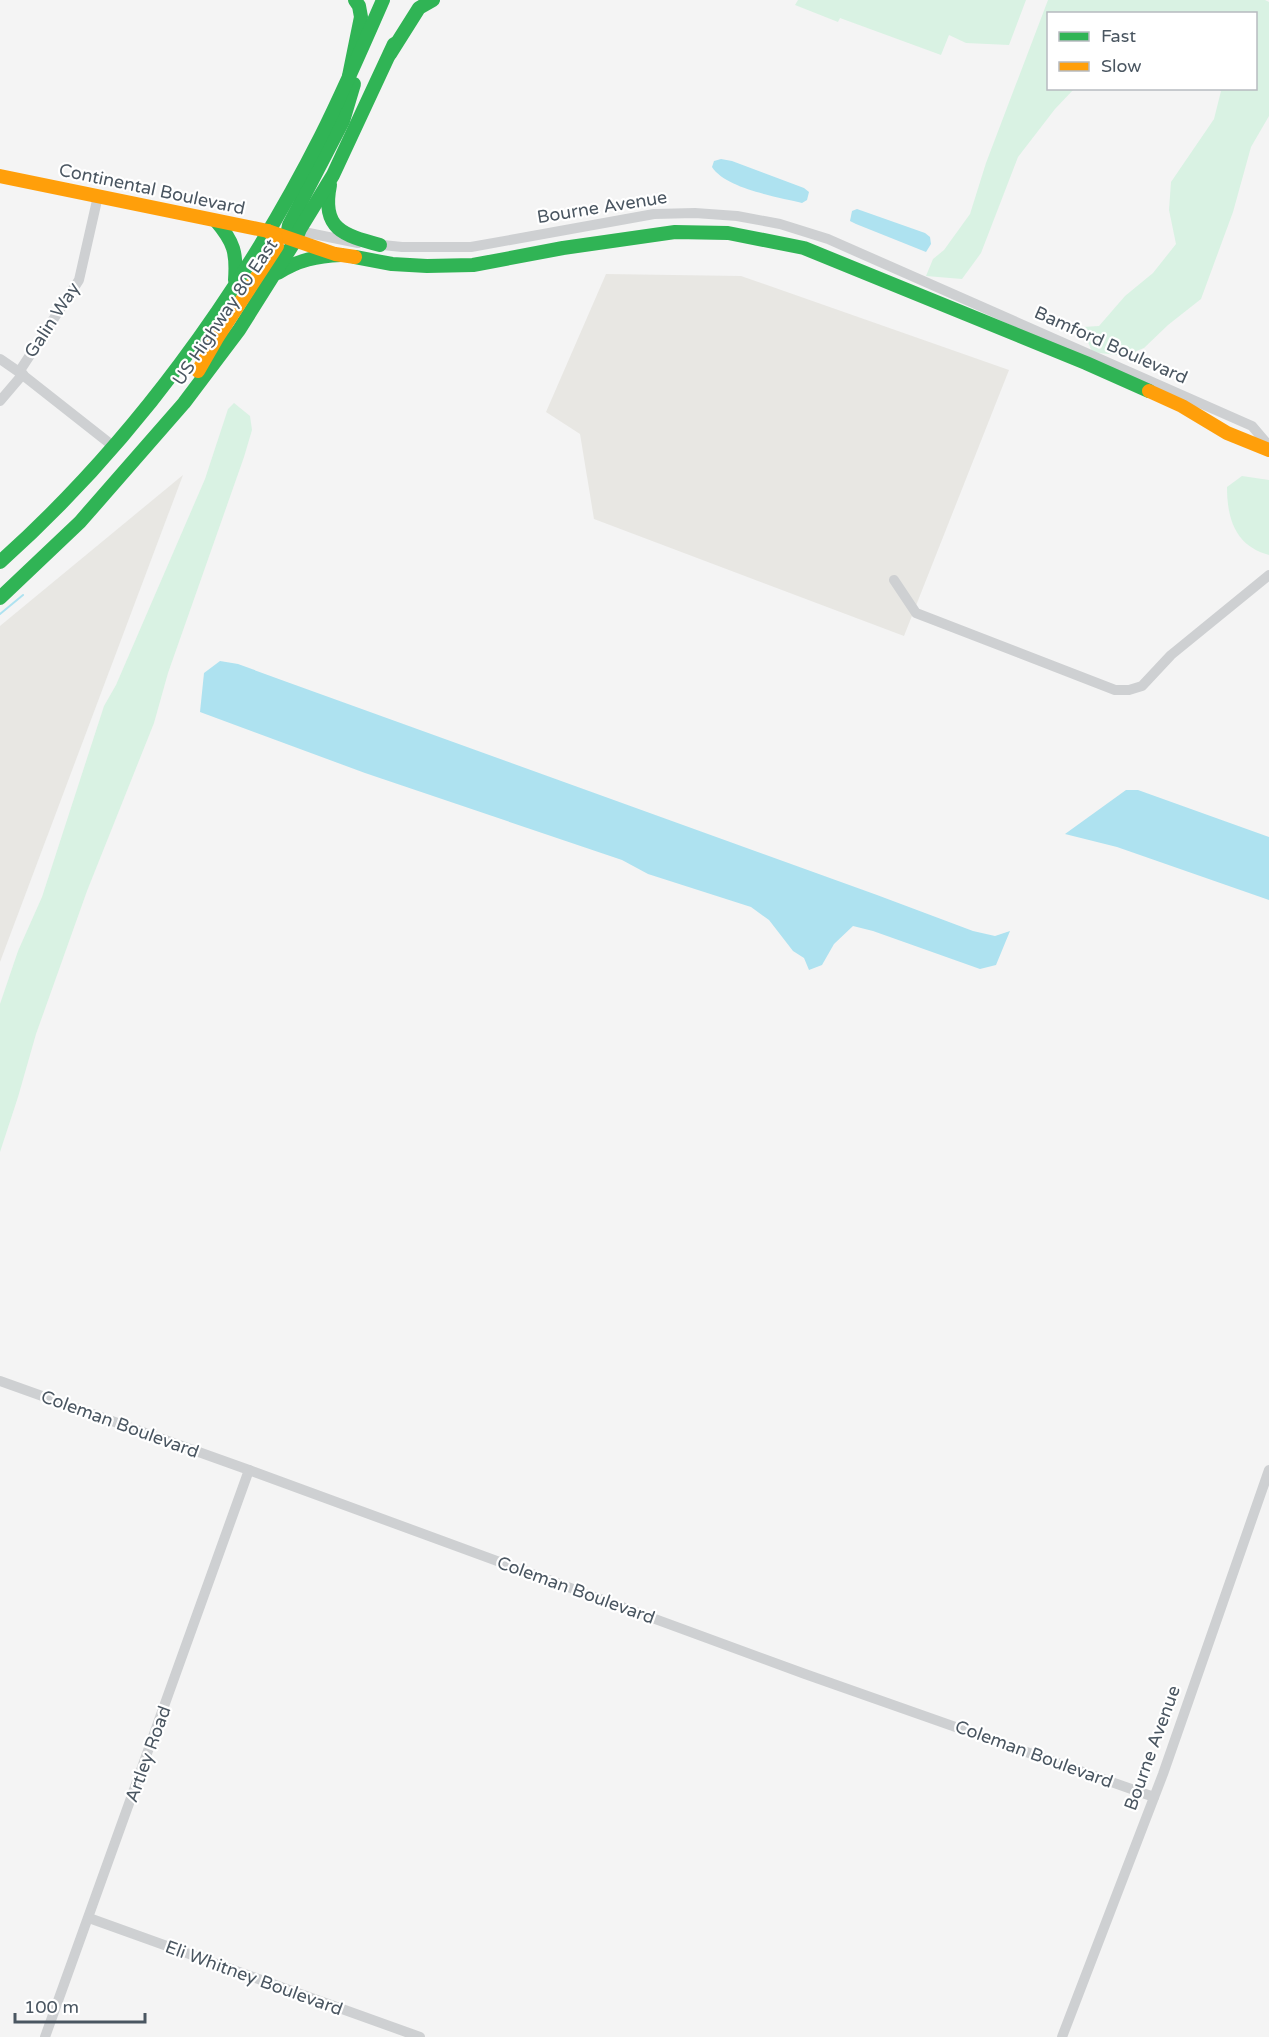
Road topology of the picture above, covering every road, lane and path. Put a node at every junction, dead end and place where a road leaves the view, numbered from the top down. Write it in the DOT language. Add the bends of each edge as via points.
graph roads {
  1 [pos="355,0"];
  2 [pos="383,0"];
  3 [pos="414,0"];
  4 [pos="433,0"];
  5 [pos="369,35"];
  6 [pos="390,54"];
  7 [pos="349,76"];
  8 [pos="333,175"];
  9 [pos="0,176"];
  10 [pos="98,196"];
  11 [pos="216,221"];
  12 [pos="268,231"];
  13 [pos="294,234"];
  14 [pos="380,245"];
  15 [pos="341,255"];
  16 [pos="273,277"];
  17 [pos="931,284"];
  18 [pos="234,286"];
  19 [pos="929,299"];
  20 [pos="0,359"];
  21 [pos="21,373"];
  22 [pos="0,401"];
  23 [pos="171,418"];
  24 [pos="113,446"];
  25 [pos="1269,448"];
  26 [pos="0,562"];
  27 [pos="1269,574"];
  28 [pos="894,580"];
  29 [pos="0,597"];
  30 [pos="0,1381"];
  31 [pos="249,1470"];
  32 [pos="1269,1470"];
  33 [pos="1154,1797"];
  34 [pos="89,1918"];
  35 [pos="45,2037"];
  36 [pos="420,2037"];
  37 [pos="1062,2037"];
  1 -- 7 [label="main road" via="362,25"];
  2 -- 5 [label="main road, US Highway 80 East"];
  3 -- 6 [label="main road, US Highway 80 East"];
  4 -- 6 [label="main road" via="419,8"];
  5 -- 7 [label="main road, US Highway 80 East"];
  5 -- 13 [label="main road" via="343,121 289,225"];
  6 -- 8 [label="main road, US Highway 80 East"];
  7 -- 12 [label="main road, US Highway 80 East"];
  8 -- 13 [label="main road, US Highway 80 East"];
  8 -- 14 [label="main road" via="326,198 335,227 344,234"];
  9 -- 10 [label="main road, Continental Boulevard"];
  10 -- 11 [label="main road, Continental Boulevard"];
  10 -- 21 [label="street, Galin Way" via="79,280"];
  11 -- 12 [label="main road, Continental Boulevard"];
  11 -- 18 [label="main road" via="235,246"];
  12 -- 13 [label="main road, Continental Boulevard"];
  12 -- 18 [label="main road, US Highway 80 East"];
  12 -- 23 [label="main road" via="278,240 277,246"];
  13 -- 14 [label="street, Bourne Avenue"];
  13 -- 15 [label="main road, Bourne Avenue"];
  13 -- 16 [label="main road, US Highway 80 East"];
  14 -- 17 [label="street, Bourne Avenue" via="471,247 654,214 737,216 826,238"];
  15 -- 16 [label="main road" via="297,261"];
  15 -- 19 [label="main road, Bourne Avenue" via="404,265 472,265 675,232 728,233 804,248"];
  16 -- 23 [label="main road, US Highway 80 East" via="239,330"];
  17 -- 25 [label="street, Bamford Boulevard" via="1252,426"];
  18 -- 24 [label="main road, US Highway 80 East" via="177,368"];
  19 -- 25 [label="main road, Bamford Boulevard" via="1097,368 1182,406 1227,433"];
  20 -- 21 [label="street"];
  21 -- 22 [label="street, Galin Way"];
  21 -- 24 [label="street"];
  23 -- 29 [label="main road, US Highway 80 East" via="80,522"];
  24 -- 26 [label="main road, US Highway 80 East" via="58,507"];
  27 -- 28 [label="street" via="1171,655 1142,686 1129,690 1115,690 916,614"];
  30 -- 31 [label="street, Coleman Boulevard"];
  31 -- 33 [label="street, Coleman Boulevard"];
  31 -- 34 [label="street, Artley Road"];
  32 -- 33 [label="street, Bourne Avenue"];
  33 -- 37 [label="street, Bourne Avenue"];
  34 -- 35 [label="street, Artley Road"];
  34 -- 36 [label="street, Eli Whitney Boulevard"];
}
